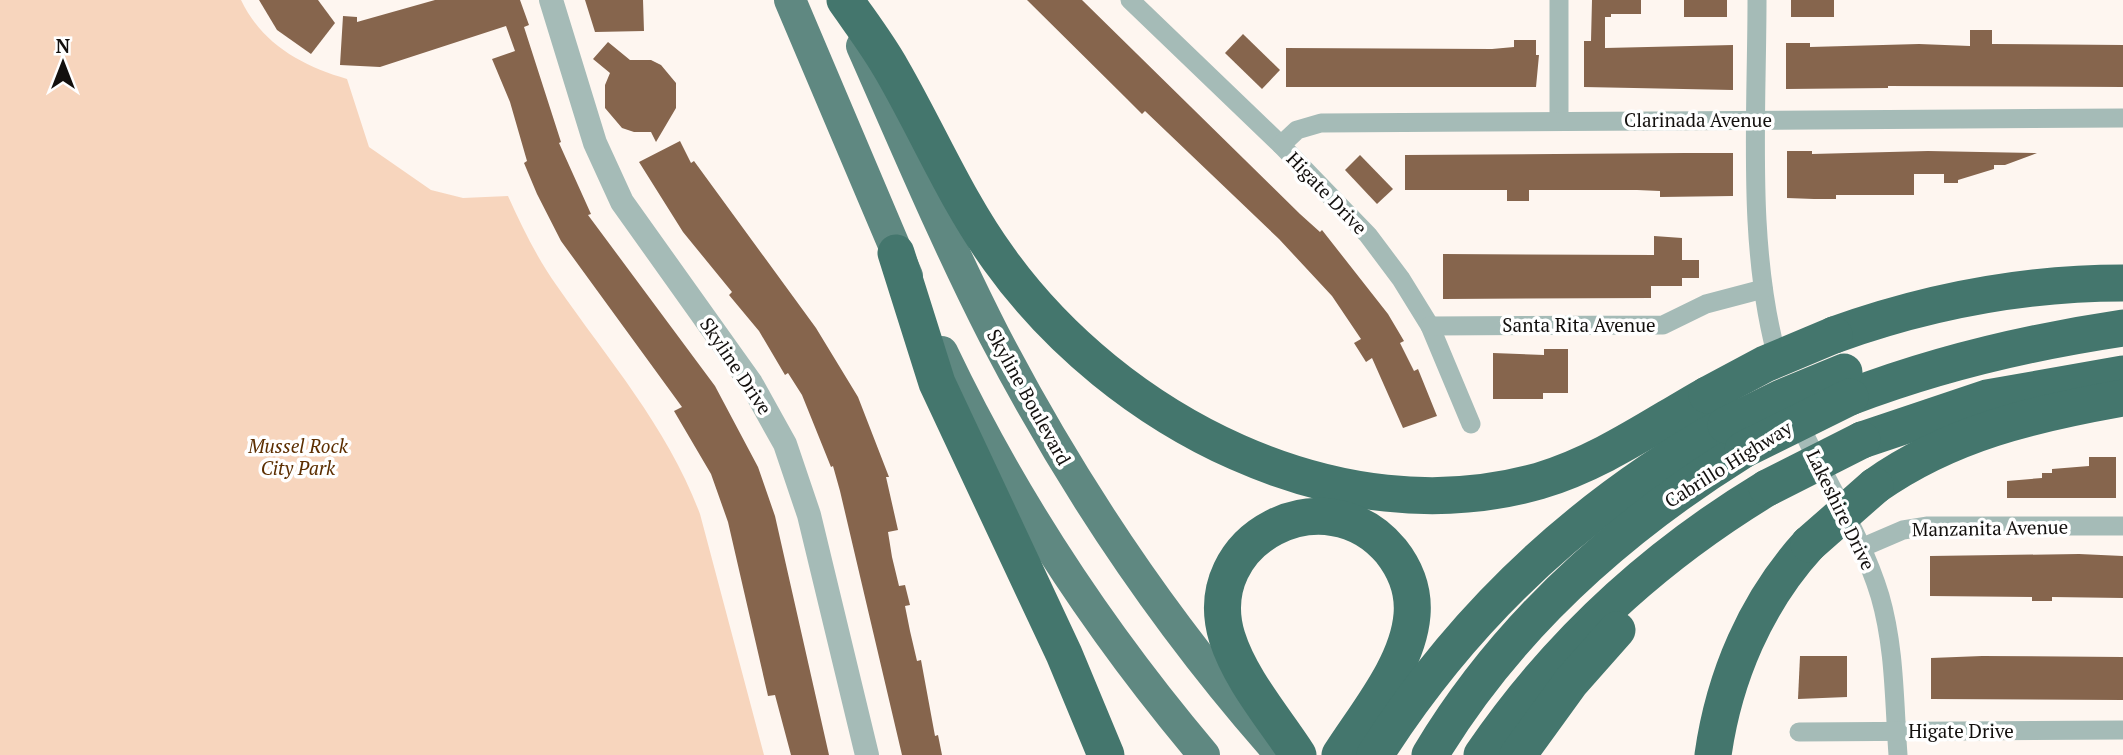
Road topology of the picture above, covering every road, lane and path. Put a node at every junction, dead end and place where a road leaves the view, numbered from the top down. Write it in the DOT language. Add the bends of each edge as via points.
graph roads {
  1 [pos="551,0"];
  2 [pos="790,0"];
  3 [pos="843,0"];
  4 [pos="1130,0"];
  5 [pos="1559,0"];
  6 [pos="1757,0"];
  7 [pos="2123,118"];
  8 [pos="1559,120"];
  9 [pos="1757,120"];
  10 [pos="1280,145"];
  11 [pos="896,253"];
  12 [pos="2123,284"];
  13 [pos="1763,289"];
  14 [pos="1430,326"];
  15 [pos="2123,328"];
  16 [pos="2123,374"];
  17 [pos="2123,398"];
  18 [pos="1725,423"];
  19 [pos="1471,424"];
  20 [pos="1731,510"];
  21 [pos="2123,526"];
  22 [pos="1861,548"];
  23 [pos="2123,730"];
  24 [pos="1896,731"];
  25 [pos="1799,732"];
  26 [pos="867,755"];
  27 [pos="1106,755"];
  28 [pos="1204,755"];
  29 [pos="1281,755"];
  30 [pos="1298,755"];
  31 [pos="1340,755"];
  32 [pos="1375,755"];
  33 [pos="1430,755"];
  34 [pos="1482,755"];
  35 [pos="1518,755"];
  36 [pos="1713,755"];
  37 [pos="1898,755"];
  1 -- 26 [label="street, Skyline Drive" via="595,143 617,192 751,383 785,444 818,550"];
  2 -- 11 [label="main road"];
  3 -- 18 [label="highway" via="890,65 989,244 1033,301 1124,385 1185,425 1232,448 1352,487 1407,495 1466,494 1521,485"];
  3 -- 29 [label="main road, Skyline Boulevard" via="980,307 1055,445 1167,616"];
  4 -- 10 [label="street, Higate Drive"];
  5 -- 8 [label="street"];
  6 -- 9 [label="street, Lakeshire Drive"];
  7 -- 9 [label="street, Clarinada Avenue"];
  8 -- 9 [label="street, Clarinada Avenue"];
  8 -- 10 [label="street, Clarinada Avenue" via="1321,123 1297,130"];
  9 -- 13 [label="street, Lakeshire Drive"];
  10 -- 14 [label="street, Higate Drive" via="1368,235"];
  11 -- 27 [label="highway" via="937,383 1074,676"];
  11 -- 28 [label="main road" via="957,384 1032,518 1109,635"];
  12 -- 18 [label="highway, bridge" via="1989,295 1899,314 1834,335 1765,365"];
  13 -- 14 [label="street, Santa Rita Avenue" via="1706,304 1663,325"];
  13 -- 22 [label="street, Lakeshire Drive" via="1793,409"];
  14 -- 19 [label="street, Higate Drive"];
  15 -- 18 [label="highway, Cabrillo Highway, bridge" via="1847,385"];
  16 -- 20 [label="highway, bridge" via="1987,398 1862,440"];
  17 -- 36 [label="highway, bridge" via="1977,432 1935,449 1875,486 1810,544 1780,580 1746,640 1729,683"];
  18 -- 32 [label="highway" via="1631,483 1528,567 1445,656"];
  18 -- 33 [label="highway, Cabrillo Highway" via="1639,522 1576,576 1500,657"];
  20 -- 34 [label="highway" via="1661,560 1589,625 1517,706"];
  20 -- 35 [label="highway" via="1590,660"];
  21 -- 22 [label="street, Manzanita Avenue" via="1928,526 1903,530"];
  22 -- 24 [label="street, Lakeshire Drive" via="1880,596 1890,641"];
  23 -- 24 [label="street, Higate Drive"];
  24 -- 25 [label="street, Higate Drive"];
  24 -- 37 [label="street, Lakeshire Drive"];
  30 -- 31 [label="highway" via="1237,659 1227,638 1223,606 1231,572 1255,540 1290,520 1317,516 1344,520 1378,538 1401,564 1412,595 1404,648"];
}
